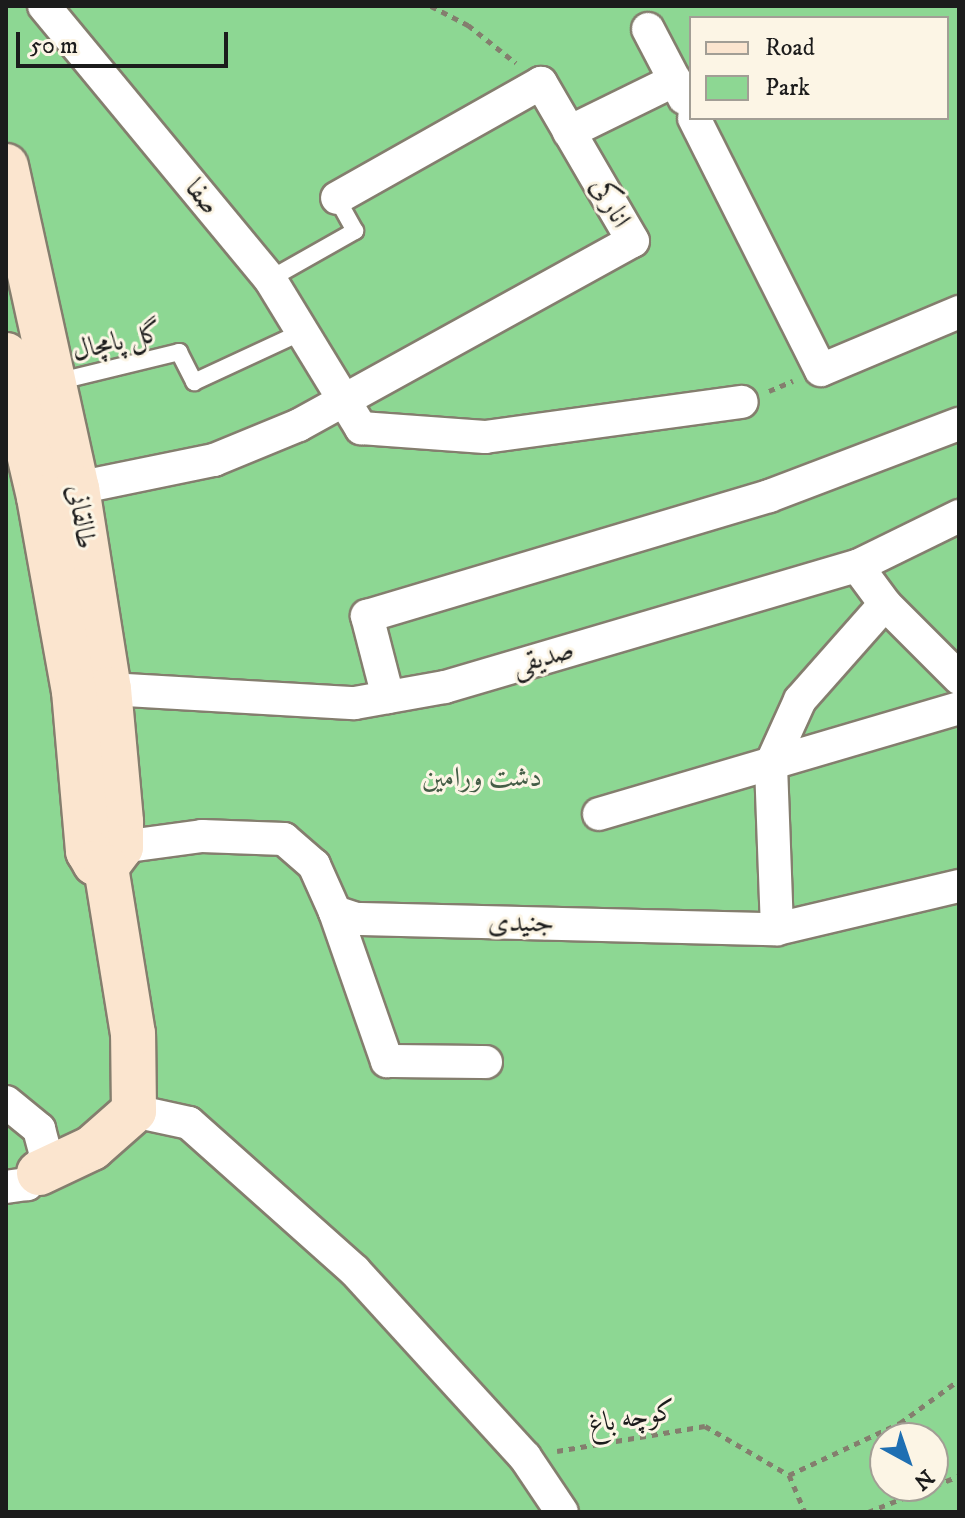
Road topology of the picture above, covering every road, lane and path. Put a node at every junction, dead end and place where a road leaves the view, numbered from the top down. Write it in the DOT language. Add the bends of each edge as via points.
graph roads {
  1 [pos="44,6"];
  2 [pos="431,6"];
  3 [pos="648,29"];
  4 [pos="675,80"];
  5 [pos="541,83"];
  6 [pos="689,108"];
  7 [pos="695,120"];
  8 [pos="569,132"];
  9 [pos="6,166"];
  10 [pos="337,198"];
  11 [pos="270,279"];
  12 [pos="959,312"];
  13 [pos="306,330"];
  14 [pos="821,370"];
  15 [pos="20,381"];
  16 [pos="344,398"];
  17 [pos="742,402"];
  18 [pos="959,424"];
  19 [pos="77,488"];
  20 [pos="959,516"];
  21 [pos="857,566"];
  22 [pos="885,604"];
  23 [pos="959,678"];
  24 [pos="91,690"];
  25 [pos="388,697"];
  26 [pos="959,708"];
  27 [pos="771,764"];
  28 [pos="599,814"];
  29 [pos="113,857"];
  30 [pos="959,886"];
  31 [pos="335,912"];
  32 [pos="777,929"];
  33 [pos="486,1062"];
  34 [pos="6,1102"];
  35 [pos="134,1111"];
  36 [pos="22,1180"];
  37 [pos="959,1380"];
  38 [pos="525,1457"];
  39 [pos="789,1475"];
  40 [pos="959,1476"];
  41 [pos="562,1512"];
  42 [pos="805,1512"];
  43 [pos="868,1512"];
  1 -- 11 [label="street, صفا"];
  2 -- 5 [label="path" via="468,25"];
  3 -- 4 [label="street"];
  4 -- 6 [label="street"];
  4 -- 8 [label="street"];
  5 -- 8 [label="street, انارکی"];
  5 -- 10 [label="street"];
  7 -- 14 [label="street"];
  8 -- 16 [label="street, انارکی" via="633,241"];
  9 -- 15 [label="main road, طالقانی"];
  10 -- 11 [label="lane" via="355,231"];
  11 -- 13 [label="street, صفا"];
  12 -- 14 [label="street"];
  13 -- 15 [label="lane, گل پامچال" via="194,382 179,352"];
  13 -- 16 [label="street, صفا"];
  14 -- 17 [label="path"];
  15 -- 19 [label="main road, طالقانی"];
  15 -- 24 [label="main road, طالقانی"];
  16 -- 17 [label="street" via="361,428 485,437"];
  16 -- 19 [label="street, انارکی" via="299,425 214,460"];
  18 -- 25 [label="street" via="769,496 367,616"];
  19 -- 24 [label="main road, طالقانی"];
  20 -- 21 [label="street, صدیقی"];
  21 -- 22 [label="street"];
  21 -- 25 [label="street, صدیقی" via="445,687"];
  22 -- 23 [label="street"];
  22 -- 27 [label="street" via="800,700"];
  24 -- 25 [label="street, صدیقی" via="355,703"];
  24 -- 29 [label="main road, طالقانی" via="88,851 95,863"];
  26 -- 27 [label="street"];
  27 -- 28 [label="street"];
  27 -- 32 [label="street"];
  29 -- 31 [label="street" via="202,836 284,839 314,865"];
  29 -- 35 [label="main road, طالقانی" via="133,1034"];
  30 -- 32 [label="street, جنیدی"];
  31 -- 32 [label="street, جنیدی" via="357,919"];
  31 -- 33 [label="street" via="387,1061"];
  34 -- 36 [label="street" via="39,1129 46,1156"];
  35 -- 36 [label="main road" via="92,1148"];
  35 -- 38 [label="street" via="189,1123 355,1271"];
  37 -- 39 [label="path" via="900,1423"];
  38 -- 39 [label="path, کوچه باغ" via="705,1426"];
  38 -- 41 [label="street"];
  39 -- 42 [label="path"];
  40 -- 43 [label="path"];
}
